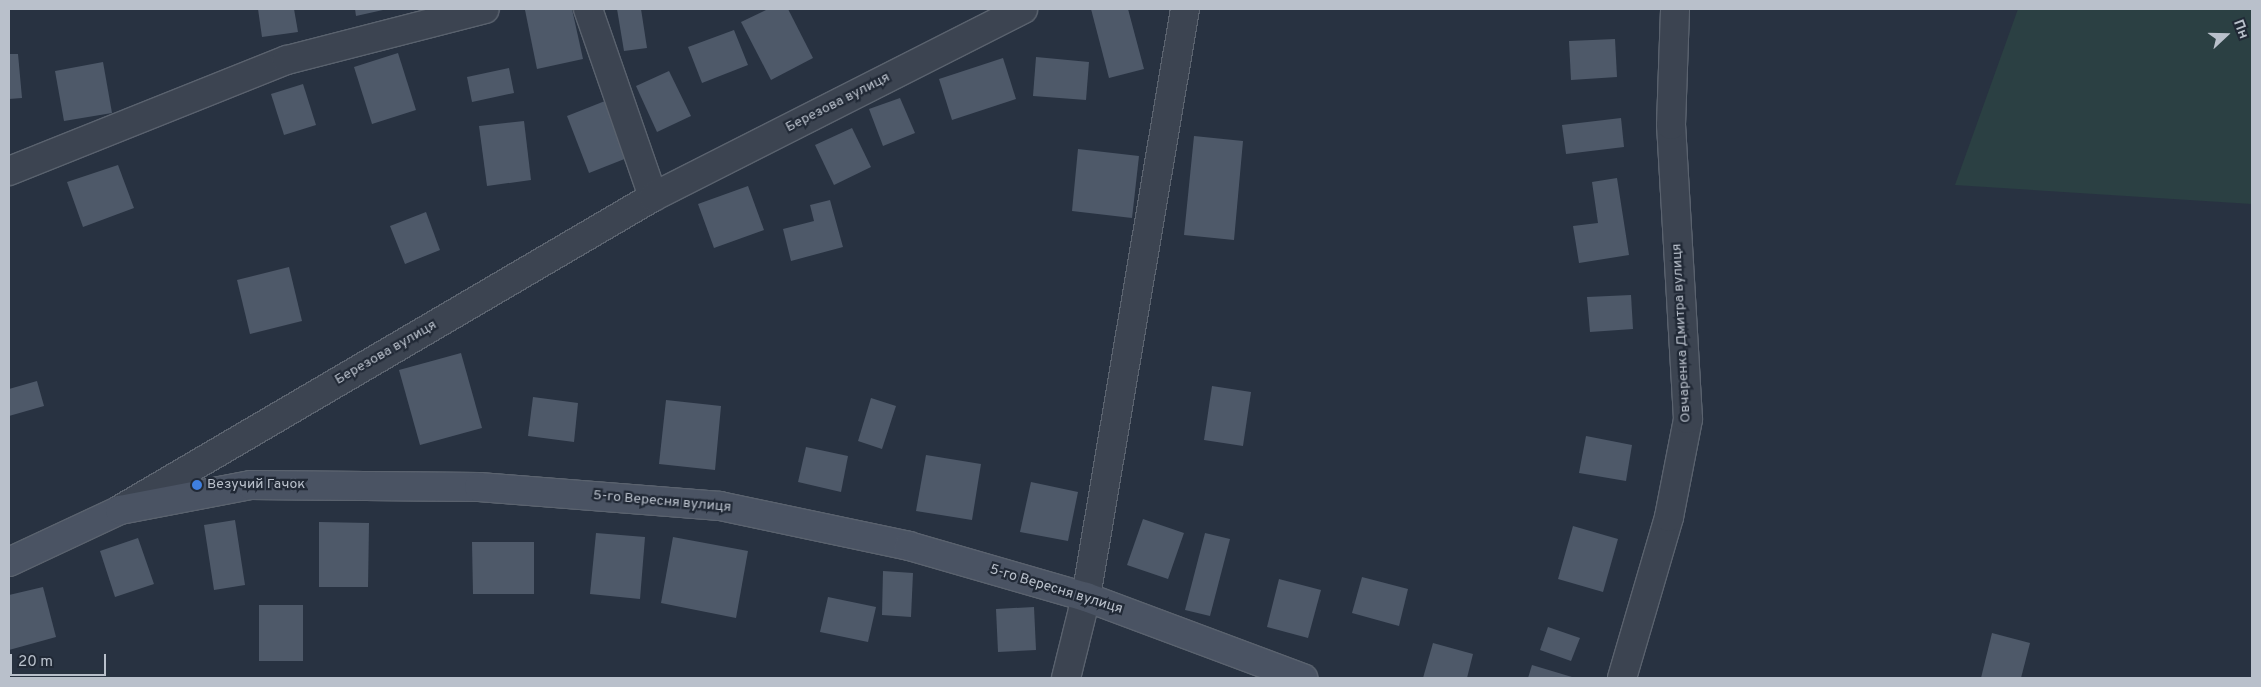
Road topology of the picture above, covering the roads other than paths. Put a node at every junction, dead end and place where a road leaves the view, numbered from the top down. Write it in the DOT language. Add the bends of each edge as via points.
graph roads {
  1 [pos="485,9"];
  2 [pos="588,9"];
  3 [pos="1023,9"];
  4 [pos="1185,9"];
  5 [pos="1675,9"];
  6 [pos="9,171"];
  7 [pos="653,197"];
  8 [pos="120,510"];
  9 [pos="9,562"];
  10 [pos="1086,597"];
  11 [pos="1066,678"];
  12 [pos="1303,678"];
  13 [pos="1622,678"];
  1 -- 6 [label="street" via="287,60"];
  2 -- 7 [label="street"];
  3 -- 7 [label="street, Березова вулиця"];
  4 -- 10 [label="street"];
  5 -- 13 [label="street, Овчаренка Дмитра вулиця" via="1671,125 1688,419 1669,516"];
  7 -- 8 [label="street, Березова вулиця"];
  8 -- 9 [label="street, 5-го Вересня вулиця"];
  8 -- 10 [label="street, 5-го Вересня вулиця" via="251,485 479,487 720,506 909,546"];
  10 -- 11 [label="street"];
  10 -- 12 [label="street, 5-го Вересня вулиця"];
}
